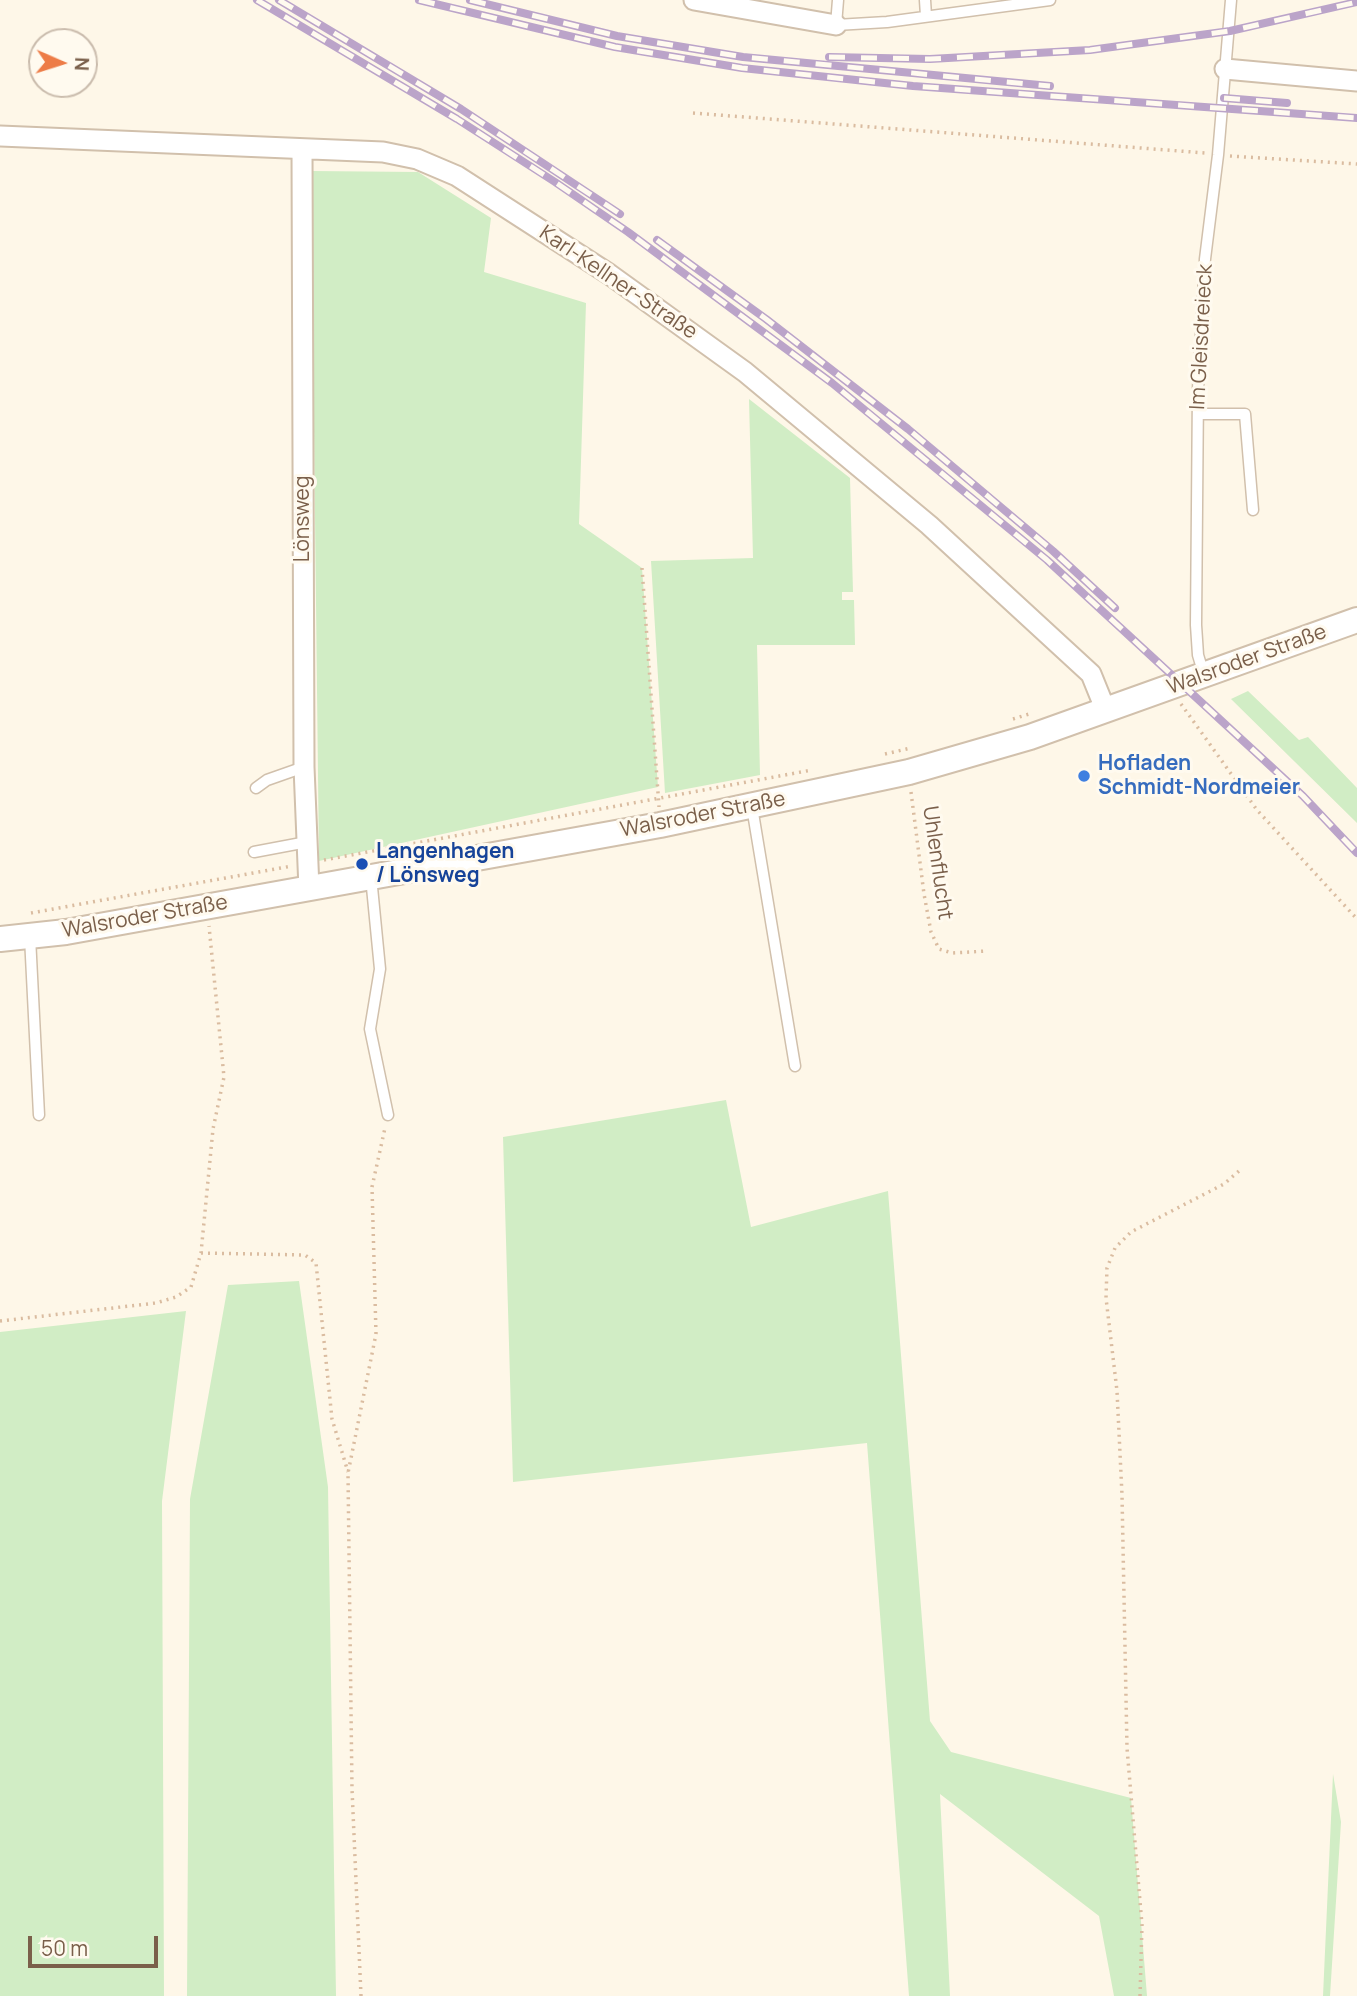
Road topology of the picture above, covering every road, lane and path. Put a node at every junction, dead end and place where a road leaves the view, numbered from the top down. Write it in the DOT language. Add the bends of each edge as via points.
graph roads {
  1 [pos="694,0"];
  2 [pos="838,0"];
  3 [pos="925,0"];
  4 [pos="1050,0"];
  5 [pos="1231,0"];
  6 [pos="926,16"];
  7 [pos="836,25"];
  8 [pos="1225,69"];
  9 [pos="1357,81"];
  10 [pos="693,113"];
  11 [pos="0,136"];
  12 [pos="302,149"];
  13 [pos="1218,155"];
  14 [pos="1357,164"];
  15 [pos="1198,414"];
  16 [pos="1253,510"];
  17 [pos="642,568"];
  18 [pos="1357,620"];
  19 [pos="1204,675"];
  20 [pos="1172,687"];
  21 [pos="1036,711"];
  22 [pos="1106,711"];
  23 [pos="1012,719"];
  24 [pos="918,747"];
  25 [pos="881,755"];
  26 [pos="304,767"];
  27 [pos="819,768"];
  28 [pos="909,772"];
  29 [pos="256,788"];
  30 [pos="659,797"];
  31 [pos="752,807"];
  32 [pos="660,825"];
  33 [pos="307,842"];
  34 [pos="254,852"];
  35 [pos="308,863"];
  36 [pos="371,876"];
  37 [pos="309,889"];
  38 [pos="206,906"];
  39 [pos="1357,919"];
  40 [pos="27,925"];
  41 [pos="0,939"];
  42 [pos="987,951"];
  43 [pos="795,1066"];
  44 [pos="39,1115"];
  45 [pos="388,1115"];
  46 [pos="1239,1171"];
  47 [pos="201,1253"];
  48 [pos="0,1321"];
  49 [pos="348,1473"];
  50 [pos="361,1996"];
  51 [pos="1140,1996"];
  1 -- 7 [label="street"];
  2 -- 7 [label="lane"];
  3 -- 6 [label="lane"];
  4 -- 6 [label="lane"];
  5 -- 8 [label="lane, Im Gleisdreieck"];
  6 -- 7 [label="lane"];
  8 -- 9 [label="street"];
  8 -- 13 [label="lane, Im Gleisdreieck"];
  10 -- 13 [label="path"];
  11 -- 12 [label="street, Karl-Kellner-Straße"];
  12 -- 22 [label="street, Karl-Kellner-Straße" via="383,152 457,176 609,274 745,372 929,525 1091,674"];
  12 -- 26 [label="street, Lönsweg"];
  13 -- 14 [label="path"];
  13 -- 15 [label="lane, Im Gleisdreieck" via="1205,259"];
  15 -- 16 [label="lane" via="1245,414"];
  15 -- 19 [label="lane, Im Gleisdreieck" via="1196,625"];
  17 -- 30 [label="path"];
  18 -- 19 [label="street, Walsroder Straße"];
  19 -- 20 [label="street, Walsroder Straße"];
  20 -- 22 [label="street, Walsroder Straße"];
  20 -- 39 [label="path" via="1257,810"];
  21 -- 23 [label="path"];
  22 -- 28 [label="street, Walsroder Straße"];
  24 -- 25 [label="path"];
  26 -- 29 [label="lane"];
  26 -- 33 [label="street, Lönsweg"];
  27 -- 30 [label="path"];
  28 -- 31 [label="street, Walsroder Straße"];
  28 -- 42 [label="path, Uhlenflucht" via="931,932 939,949"];
  30 -- 32 [label="path"];
  30 -- 35 [label="path"];
  31 -- 32 [label="street, Walsroder Straße"];
  31 -- 43 [label="lane"];
  32 -- 36 [label="street, Walsroder Straße"];
  33 -- 34 [label="lane"];
  33 -- 35 [label="street, Lönsweg"];
  35 -- 37 [label="street, Lönsweg"];
  35 -- 40 [label="path"];
  36 -- 37 [label="street, Walsroder Straße"];
  36 -- 45 [label="lane" via="380,969 370,1030"];
  37 -- 38 [label="street, Walsroder Straße"];
  38 -- 40 [label="street, Walsroder Straße"];
  38 -- 47 [label="path" via="224,1077 213,1129"];
  40 -- 41 [label="street, Walsroder Straße"];
  40 -- 44 [label="lane"];
  45 -- 49 [label="path" via="372,1187 376,1334"];
  46 -- 51 [label="path" via="1224,1184 1131,1232 1115,1248 1107,1268 1122,1495 1127,1748 1142,1925"];
  47 -- 48 [label="path" via="191,1287 176,1297"];
  47 -- 49 [label="path" via="305,1255 316,1263 332,1419"];
  49 -- 50 [label="path" via="352,1789"];
}
